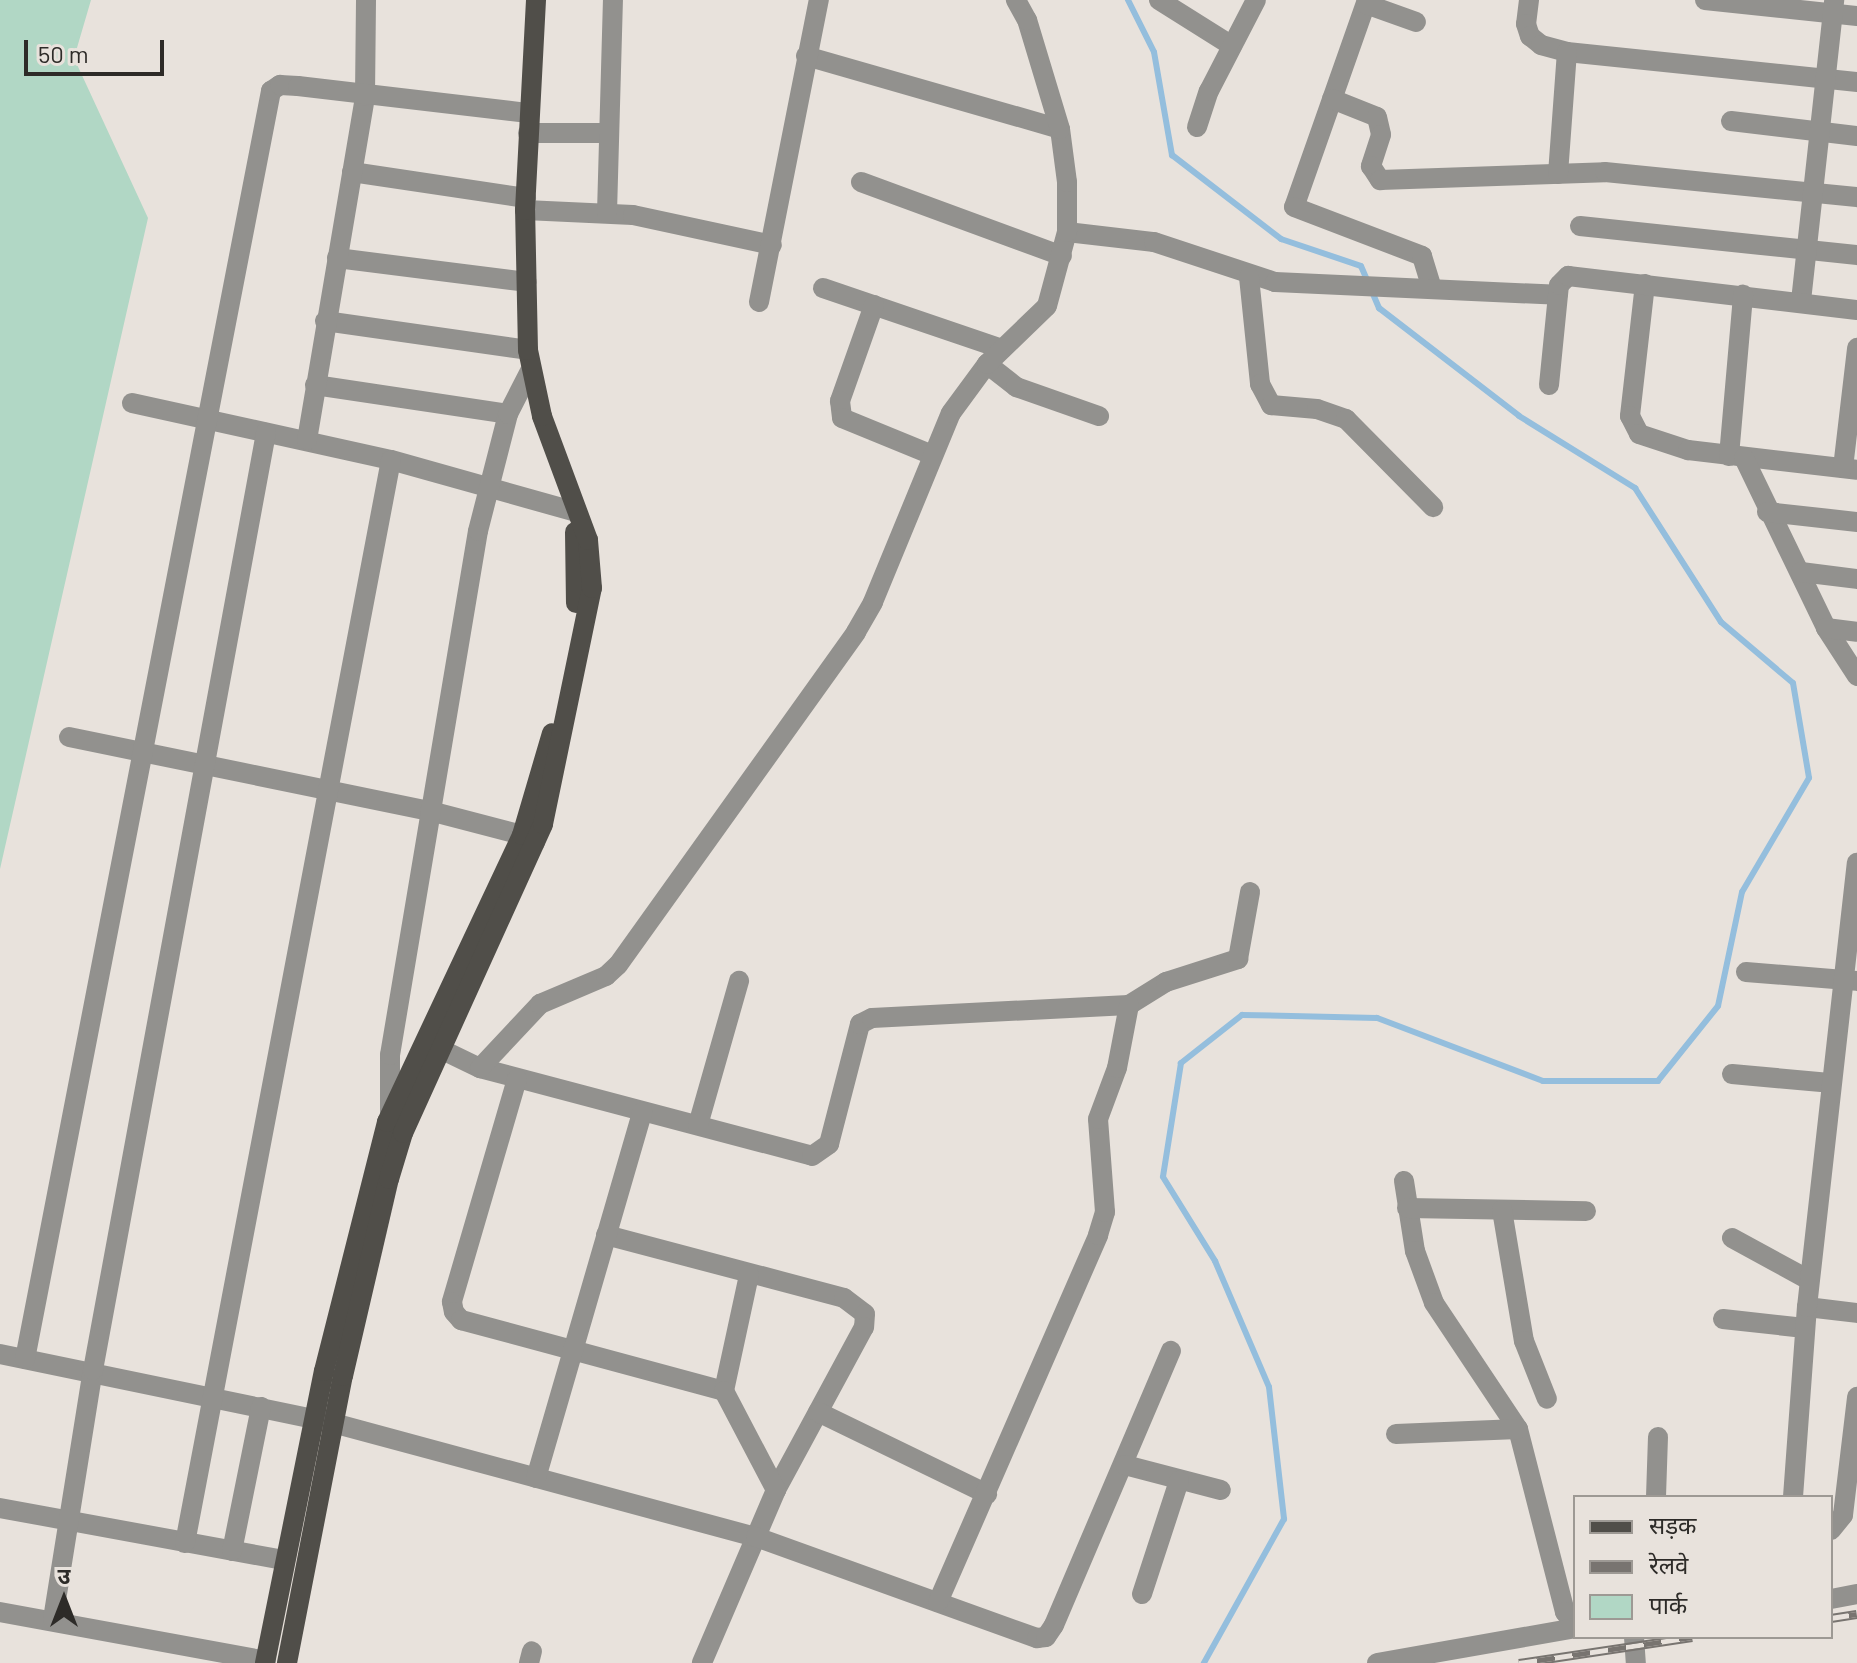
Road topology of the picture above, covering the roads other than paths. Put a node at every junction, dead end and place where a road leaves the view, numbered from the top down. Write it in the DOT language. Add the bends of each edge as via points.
graph roads {
  1 [pos="366,0"];
  2 [pos="536,0"];
  3 [pos="613,0"];
  4 [pos="819,0"];
  5 [pos="1016,0"];
  6 [pos="1159,0"];
  7 [pos="1256,0"];
  8 [pos="1529,0"];
  9 [pos="1705,0"];
  10 [pos="1367,2"];
  11 [pos="1833,6"];
  12 [pos="1857,16"];
  13 [pos="1416,22"];
  14 [pos="1232,46"];
  15 [pos="1567,52"];
  16 [pos="806,56"];
  17 [pos="1823,78"];
  18 [pos="1857,82"];
  19 [pos="365,96"];
  20 [pos="1332,99"];
  21 [pos="1731,121"];
  22 [pos="528,123"];
  23 [pos="1197,127"];
  24 [pos="1060,129"];
  25 [pos="1818,132"];
  26 [pos="609,133"];
  27 [pos="1857,136"];
  28 [pos="352,172"];
  29 [pos="1558,174"];
  30 [pos="861,182"];
  31 [pos="1812,191"];
  32 [pos="1857,197"];
  33 [pos="525,204"];
  34 [pos="607,213"];
  35 [pos="1580,226"];
  36 [pos="1067,232"];
  37 [pos="772,245"];
  38 [pos="1805,249"];
  39 [pos="1857,255"];
  40 [pos="1062,256"];
  41 [pos="337,258"];
  42 [pos="1249,277"];
  43 [pos="526,282"];
  44 [pos="1645,284"];
  45 [pos="823,288"];
  46 [pos="1432,289"];
  47 [pos="1558,295"];
  48 [pos="1743,295"];
  49 [pos="1801,301"];
  50 [pos="759,302"];
  51 [pos="874,305"];
  52 [pos="1857,310"];
  53 [pos="325,321"];
  54 [pos="1857,348"];
  55 [pos="528,350"];
  56 [pos="995,357"];
  57 [pos="530,371"];
  58 [pos="315,385"];
  59 [pos="1549,385"];
  60 [pos="132,403"];
  61 [pos="508,414"];
  62 [pos="1099,416"];
  63 [pos="208,420"];
  64 [pos="266,433"];
  65 [pos="307,440"];
  66 [pos="930,454"];
  67 [pos="1737,457"];
  68 [pos="391,460"];
  69 [pos="1850,469"];
  70 [pos="490,489"];
  71 [pos="1433,507"];
  72 [pos="576,512"];
  73 [pos="1767,512"];
  74 [pos="1857,522"];
  75 [pos="1801,572"];
  76 [pos="1857,579"];
  77 [pos="1826,628"];
  78 [pos="1857,632"];
  79 [pos="1857,676"];
  80 [pos="69,737"];
  81 [pos="140,752"];
  82 [pos="207,768"];
  83 [pos="328,792"];
  84 [pos="430,811"];
  85 [pos="529,839"];
  86 [pos="1857,863"];
  87 [pos="1250,892"];
  88 [pos="1746,972"];
  89 [pos="739,981"];
  90 [pos="1849,981"];
  91 [pos="1129,1005"];
  92 [pos="432,1046"];
  93 [pos="480,1068"];
  94 [pos="1732,1074"];
  95 [pos="517,1079"];
  96 [pos="1830,1083"];
  97 [pos="642,1112"];
  98 [pos="698,1125"];
  99 [pos="395,1127"];
  100 [pos="1404,1181"];
  101 [pos="1407,1208"];
  102 [pos="1502,1210"];
  103 [pos="1586,1211"];
  104 [pos="606,1235"];
  105 [pos="1732,1238"];
  106 [pos="749,1275"];
  107 [pos="1809,1280"];
  108 [pos="1857,1309"];
  109 [pos="1806,1318"];
  110 [pos="1723,1319"];
  111 [pos="572,1350"];
  112 [pos="1171,1351"];
  113 [pos="0,1354"];
  114 [pos="25,1359"];
  115 [pos="93,1370"];
  116 [pos="724,1391"];
  117 [pos="1857,1397"];
  118 [pos="214,1398"];
  119 [pos="1547,1399"];
  120 [pos="261,1407"];
  121 [pos="818,1412"];
  122 [pos="324,1421"];
  123 [pos="1518,1429"];
  124 [pos="1396,1434"];
  125 [pos="1658,1437"];
  126 [pos="1125,1465"];
  127 [pos="536,1478"];
  128 [pos="1179,1481"];
  129 [pos="776,1490"];
  130 [pos="1221,1490"];
  131 [pos="987,1494"];
  132 [pos="1656,1495"];
  133 [pos="1793,1495"];
  134 [pos="0,1508"];
  135 [pos="67,1519"];
  136 [pos="1833,1528"];
  137 [pos="756,1537"];
  138 [pos="185,1543"];
  139 [pos="232,1551"];
  140 [pos="284,1560"];
  141 [pos="1142,1594"];
  142 [pos="1857,1594"];
  143 [pos="1833,1599"];
  144 [pos="938,1602"];
  145 [pos="0,1612"];
  146 [pos="53,1619"];
  147 [pos="1573,1623"];
  148 [pos="1573,1626"];
  149 [pos="1634,1639"];
  150 [pos="265,1662"];
  151 [pos="287,1663"];
  152 [pos="702,1663"];
  153 [pos="1377,1663"];
  154 [pos="1636,1663"];
  1 -- 19 [label="street"];
  2 -- 22 [label="main road"];
  3 -- 26 [label="street"];
  4 -- 16 [label="street"];
  5 -- 24 [label="street"];
  6 -- 14 [label="street"];
  7 -- 14 [label="street"];
  8 -- 15 [label="street" via="1530,36"];
  9 -- 11 [label="street"];
  10 -- 13 [label="street"];
  10 -- 20 [label="street"];
  11 -- 12 [label="street"];
  11 -- 17 [label="street"];
  14 -- 23 [label="street"];
  15 -- 17 [label="street"];
  15 -- 29 [label="street"];
  16 -- 24 [label="street"];
  16 -- 37 [label="street"];
  17 -- 18 [label="street"];
  17 -- 25 [label="street"];
  19 -- 22 [label="street"];
  19 -- 28 [label="street"];
  19 -- 63 [label="street" via="280,85 271,91"];
  20 -- 29 [label="street" via="1377,117 1381,135 1371,166 1380,180"];
  20 -- 46 [label="street" via="1294,207 1422,256"];
  21 -- 25 [label="street"];
  22 -- 26 [label="street"];
  22 -- 33 [label="main road"];
  24 -- 36 [label="street"];
  25 -- 27 [label="street"];
  25 -- 31 [label="street"];
  26 -- 34 [label="street"];
  28 -- 33 [label="street"];
  28 -- 41 [label="street"];
  29 -- 31 [label="street" via="1605,172"];
  30 -- 40 [label="street"];
  31 -- 32 [label="street"];
  31 -- 38 [label="street"];
  33 -- 34 [label="street"];
  33 -- 43 [label="main road"];
  34 -- 37 [label="street"];
  35 -- 38 [label="street"];
  36 -- 40 [label="street"];
  36 -- 42 [label="street" via="1154,242"];
  37 -- 50 [label="street"];
  38 -- 39 [label="street"];
  38 -- 49 [label="street"];
  40 -- 56 [label="street" via="1047,306"];
  41 -- 43 [label="street"];
  41 -- 53 [label="street"];
  42 -- 46 [label="street"];
  42 -- 71 [label="street" via="1260,384 1271,405 1317,409 1346,419"];
  43 -- 55 [label="main road"];
  44 -- 47 [label="street" via="1568,276"];
  44 -- 48 [label="street"];
  44 -- 67 [label="street" via="1631,426 1658,444"];
  45 -- 51 [label="street"];
  46 -- 47 [label="street"];
  47 -- 59 [label="street"];
  48 -- 49 [label="street"];
  48 -- 67 [label="street"];
  49 -- 52 [label="street"];
  51 -- 56 [label="street"];
  51 -- 66 [label="street" via="840,401 842,418"];
  53 -- 55 [label="street"];
  53 -- 58 [label="street"];
  54 -- 69 [label="street"];
  55 -- 57 [label="main road"];
  56 -- 62 [label="street" via="1016,387"];
  56 -- 66 [label="street" via="951,413"];
  57 -- 61 [label="street"];
  57 -- 72 [label="main road"];
  58 -- 61 [label="street"];
  58 -- 65 [label="street"];
  60 -- 63 [label="street"];
  61 -- 70 [label="street"];
  63 -- 64 [label="street"];
  63 -- 81 [label="street"];
  64 -- 65 [label="street"];
  64 -- 82 [label="street"];
  65 -- 68 [label="street"];
  66 -- 93 [label="street" via="873,602 856,632 618,965 606,976 540,1004"];
  67 -- 69 [label="street"];
  67 -- 73 [label="street"];
  68 -- 70 [label="street"];
  68 -- 83 [label="street"];
  70 -- 72 [label="street"];
  70 -- 84 [label="street"];
  72 -- 85 [label="main road" via="588,540 592,588 561,755"];
  73 -- 74 [label="street"];
  73 -- 75 [label="street"];
  75 -- 76 [label="street"];
  75 -- 77 [label="street"];
  77 -- 78 [label="street"];
  77 -- 79 [label="street"];
  80 -- 81 [label="street"];
  81 -- 82 [label="street"];
  81 -- 114 [label="street"];
  82 -- 83 [label="street"];
  82 -- 115 [label="street"];
  83 -- 84 [label="street"];
  83 -- 118 [label="street"];
  84 -- 85 [label="street"];
  84 -- 99 [label="street" via="390,1055"];
  85 -- 92 [label="main road"];
  86 -- 90 [label="street"];
  87 -- 91 [label="street" via="1238,959 1166,982"];
  88 -- 90 [label="street"];
  89 -- 98 [label="street"];
  90 -- 96 [label="street"];
  91 -- 98 [label="street" via="872,1018 856,1030 829,1144 812,1156"];
  91 -- 131 [label="street" via="1117,1068 1098,1119 1105,1212"];
  92 -- 93 [label="street"];
  92 -- 99 [label="main road"];
  93 -- 95 [label="street"];
  94 -- 96 [label="street"];
  95 -- 97 [label="street"];
  95 -- 111 [label="street" via="452,1302 454,1312 461,1320"];
  96 -- 107 [label="street"];
  97 -- 98 [label="street"];
  97 -- 104 [label="street"];
  99 -- 122 [label="main road"];
  100 -- 101 [label="street"];
  101 -- 102 [label="street"];
  101 -- 123 [label="street" via="1434,1303"];
  102 -- 103 [label="street"];
  102 -- 119 [label="street" via="1524,1341"];
  104 -- 106 [label="street"];
  104 -- 111 [label="street"];
  105 -- 107 [label="street"];
  106 -- 116 [label="street"];
  106 -- 121 [label="street" via="844,1298 865,1314 864,1327"];
  107 -- 109 [label="street"];
  108 -- 109 [label="street"];
  109 -- 110 [label="street"];
  109 -- 133 [label="street"];
  111 -- 116 [label="street"];
  111 -- 127 [label="street"];
  112 -- 126 [label="street"];
  113 -- 114 [label="street"];
  114 -- 115 [label="street"];
  115 -- 118 [label="street"];
  115 -- 135 [label="street"];
  116 -- 129 [label="street"];
  117 -- 136 [label="street" via="1843,1515"];
  118 -- 120 [label="street"];
  118 -- 138 [label="street"];
  120 -- 122 [label="street"];
  120 -- 139 [label="street"];
  121 -- 129 [label="street"];
  121 -- 131 [label="street"];
  122 -- 127 [label="street"];
  122 -- 140 [label="main road"];
  122 -- 151 [label="main road"];
  123 -- 124 [label="street"];
  123 -- 147 [label="street" via="1565,1612"];
  125 -- 132 [label="street"];
  126 -- 128 [label="street"];
  126 -- 144 [label="street" via="1046,1637 1022,1634"];
  127 -- 137 [label="street"];
  128 -- 130 [label="street"];
  128 -- 141 [label="street"];
  129 -- 137 [label="street"];
  131 -- 144 [label="street"];
  134 -- 135 [label="street"];
  135 -- 138 [label="street"];
  135 -- 146 [label="street"];
  137 -- 144 [label="street"];
  137 -- 152 [label="street"];
  138 -- 139 [label="street"];
  139 -- 140 [label="street"];
  140 -- 150 [label="main road"];
  142 -- 143 [label="street"];
  145 -- 146 [label="street"];
  146 -- 150 [label="street"];
  148 -- 153 [label="street"];
  149 -- 154 [label="street"];
}
